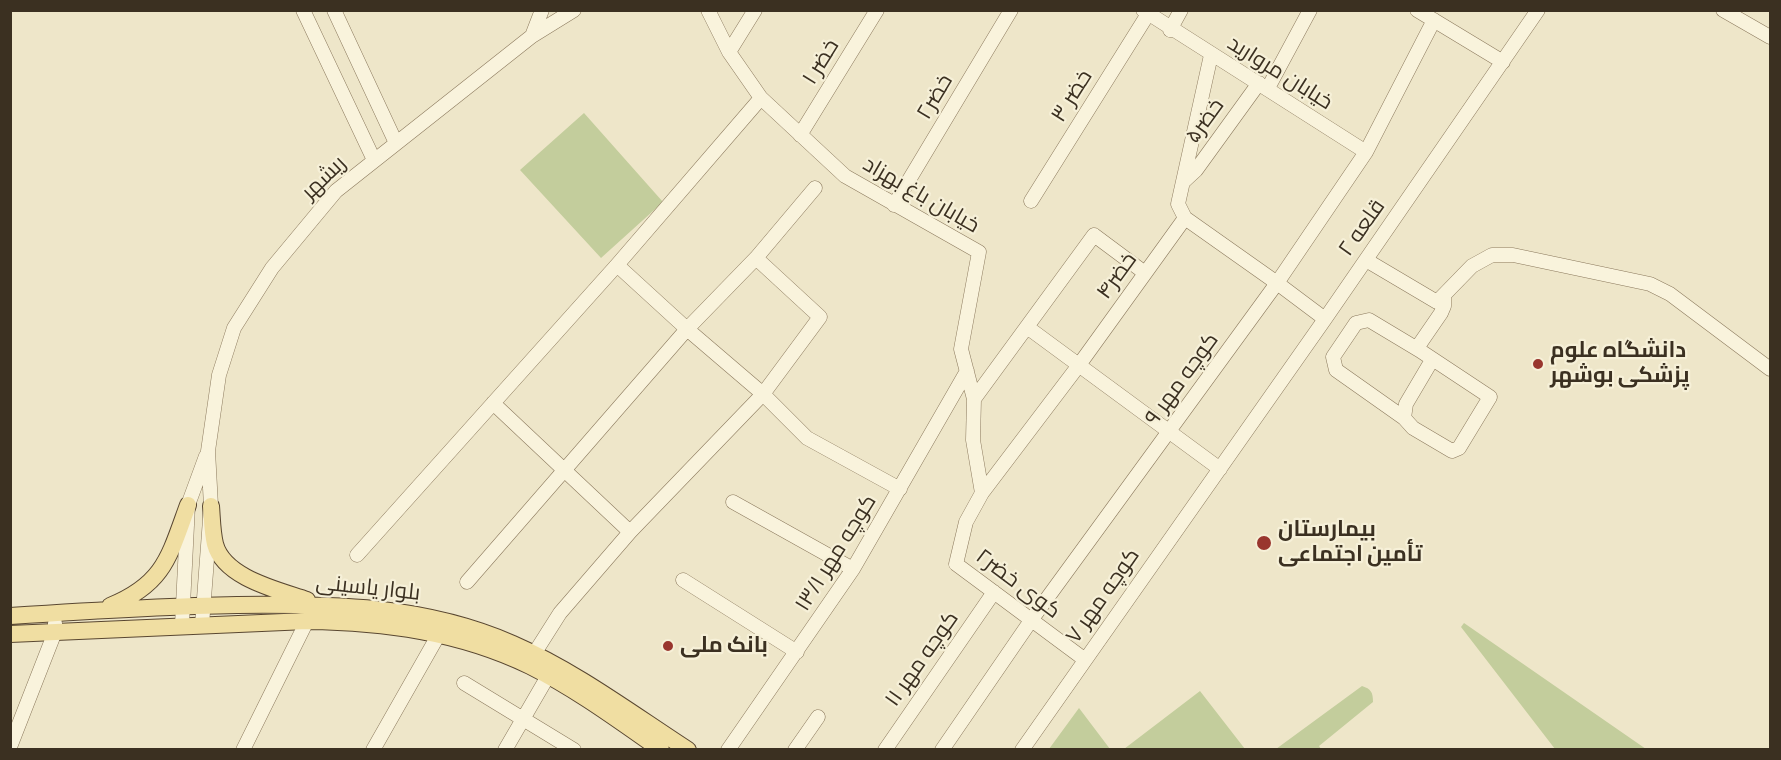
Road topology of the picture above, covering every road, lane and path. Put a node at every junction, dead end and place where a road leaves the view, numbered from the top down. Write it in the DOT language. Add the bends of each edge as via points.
graph roads {
  1 [pos="303,10"];
  2 [pos="334,10"];
  3 [pos="542,10"];
  4 [pos="574,10"];
  5 [pos="708,10"];
  6 [pos="755,10"];
  7 [pos="1011,10"];
  8 [pos="1181,10"];
  9 [pos="1310,10"];
  10 [pos="1417,10"];
  11 [pos="1538,10"];
  12 [pos="1722,10"];
  13 [pos="874,11"];
  14 [pos="1145,12"];
  15 [pos="1434,20"];
  16 [pos="1170,30"];
  17 [pos="532,36"];
  18 [pos="1770,37"];
  19 [pos="729,52"];
  20 [pos="1212,55"];
  21 [pos="1503,62"];
  22 [pos="1263,85"];
  23 [pos="761,98"];
  24 [pos="800,135"];
  25 [pos="396,143"];
  26 [pos="1366,152"];
  27 [pos="374,160"];
  28 [pos="1183,182"];
  29 [pos="815,188"];
  30 [pos="1031,201"];
  31 [pos="894,205"];
  32 [pos="1185,218"];
  33 [pos="756,258"];
  34 [pos="1366,260"];
  35 [pos="617,266"];
  36 [pos="1145,273"];
  37 [pos="1277,283"];
  38 [pos="1443,297"];
  39 [pos="1325,319"];
  40 [pos="1027,327"];
  41 [pos="687,329"];
  42 [pos="1419,350"];
  43 [pos="1432,360"];
  44 [pos="1079,365"];
  45 [pos="1770,369"];
  46 [pos="967,371"];
  47 [pos="763,394"];
  48 [pos="974,399"];
  49 [pos="493,403"];
  50 [pos="1404,418"];
  51 [pos="1170,431"];
  52 [pos="208,451"];
  53 [pos="1220,469"];
  54 [pos="565,471"];
  55 [pos="900,489"];
  56 [pos="982,493"];
  57 [pos="733,502"];
  58 [pos="188,505"];
  59 [pos="211,506"];
  60 [pos="630,532"];
  61 [pos="357,555"];
  62 [pos="853,569"];
  63 [pos="683,580"];
  64 [pos="466,582"];
  65 [pos="994,592"];
  66 [pos="320,604"];
  67 [pos="183,606"];
  68 [pos="203,606"];
  69 [pos="100,610"];
  70 [pos="56,613"];
  71 [pos="10,616"];
  72 [pos="1032,619"];
  73 [pos="307,621"];
  74 [pos="182,625"];
  75 [pos="202,625"];
  76 [pos="55,632"];
  77 [pos="10,634"];
  78 [pos="439,634"];
  79 [pos="797,652"];
  80 [pos="534,654"];
  81 [pos="1084,659"];
  82 [pos="548,676"];
  83 [pos="464,683"];
  84 [pos="818,717"];
  85 [pos="524,718"];
  86 [pos="10,747"];
  87 [pos="243,750"];
  88 [pos="373,750"];
  89 [pos="505,750"];
  90 [pos="574,750"];
  91 [pos="661,750"];
  92 [pos="688,750"];
  93 [pos="729,750"];
  94 [pos="795,750"];
  95 [pos="885,750"];
  96 [pos="942,750"];
  97 [pos="1022,750"];
  1 -- 27 [label="street"];
  2 -- 25 [label="street"];
  3 -- 17 [label="street"];
  4 -- 17 [label="street, ریشهر"];
  5 -- 19 [label="street, خیابان باغ بهزاد"];
  6 -- 19 [label="street"];
  7 -- 31 [label="street, خضر۲"];
  8 -- 16 [label="street"];
  9 -- 22 [label="street, خضر۵"];
  10 -- 15 [label="street"];
  11 -- 21 [label="street, قلعه ۲"];
  12 -- 18 [label="street"];
  13 -- 24 [label="street, خضر ۱"];
  14 -- 16 [label="street, خیابان مروارید"];
  14 -- 30 [label="street, خضر ۳"];
  15 -- 21 [label="street"];
  15 -- 26 [label="street, کوچه مهر ۹"];
  16 -- 20 [label="street, خیابان مروارید"];
  17 -- 25 [label="street, ریشهر"];
  19 -- 23 [label="street, خیابان باغ بهزاد"];
  20 -- 22 [label="street, خیابان مروارید"];
  20 -- 28 [label="street"];
  21 -- 34 [label="street, قلعه ۲"];
  22 -- 26 [label="street, خیابان مروارید"];
  22 -- 28 [label="street, خضر۵"];
  23 -- 24 [label="street, خیابان باغ بهزاد"];
  23 -- 35 [label="street"];
  24 -- 31 [label="street, خیابان باغ بهزاد" via="845,176"];
  25 -- 27 [label="street, ریشهر"];
  26 -- 37 [label="street, کوچه مهر ۹"];
  27 -- 52 [label="street, ریشهر" via="336,191 303,229 272,268 234,328 219,375"];
  28 -- 32 [label="street" via="1178,204"];
  29 -- 33 [label="street"];
  31 -- 46 [label="street, خیابان باغ بهزاد" via="979,252 961,349"];
  32 -- 36 [label="street, خضر۴"];
  32 -- 37 [label="street"];
  33 -- 41 [label="street"];
  33 -- 47 [label="street" via="820,317"];
  34 -- 38 [label="street" via="1437,302"];
  34 -- 39 [label="street, قلعه ۲"];
  35 -- 41 [label="street"];
  35 -- 49 [label="street"];
  36 -- 40 [label="street" via="1094,235"];
  36 -- 44 [label="street, خضر۴"];
  37 -- 39 [label="street"];
  37 -- 51 [label="street, کوچه مهر ۹"];
  38 -- 42 [label="street" via="1444,306"];
  38 -- 45 [label="street" via="1473,266 1492,255 1513,255 1638,281 1670,294"];
  39 -- 53 [label="street, قلعه ۲"];
  40 -- 44 [label="street"];
  40 -- 48 [label="street"];
  41 -- 47 [label="street"];
  41 -- 54 [label="street"];
  42 -- 43 [label="street"];
  42 -- 50 [label="street" via="1369,320 1356,323 1333,357 1336,370"];
  43 -- 50 [label="street" via="1406,404"];
  43 -- 50 [label="street" via="1490,397 1459,448 1452,451 1413,428"];
  44 -- 51 [label="street"];
  44 -- 56 [label="street, خضر۴"];
  46 -- 48 [label="street, خیابان باغ بهزاد"];
  46 -- 55 [label="street, کوچه مهر ۱۳/۱"];
  47 -- 55 [label="street" via="807,438"];
  47 -- 60 [label="street"];
  48 -- 56 [label="street, خیابان باغ بهزاد" via="973,440"];
  49 -- 54 [label="street"];
  49 -- 61 [label="street"];
  51 -- 53 [label="street"];
  51 -- 72 [label="street, کوچه مهر ۹"];
  52 -- 58 [label="street, ریشهر"];
  52 -- 59 [label="street, ریشهر"];
  53 -- 81 [label="street, کوچه مهر ۷"];
  54 -- 60 [label="street"];
  54 -- 64 [label="street"];
  55 -- 62 [label="street, کوچه مهر ۱۳/۱"];
  56 -- 65 [label="street, کوی خضر۲" via="966,522 956,564"];
  57 -- 62 [label="street"];
  58 -- 67 [label="street, ریشهر"];
  58 -- 69 [label="main road" via="161,571 128,599"];
  59 -- 66 [label="main road" via="215,545 225,562 256,582"];
  59 -- 68 [label="street, ریشهر"];
  60 -- 80 [label="street" via="560,613"];
  62 -- 79 [label="street, کوچه مهر ۱۳/۱"];
  63 -- 79 [label="street"];
  65 -- 72 [label="street, کوی خضر۲"];
  65 -- 95 [label="street, کوچه مهر ۱۱"];
  66 -- 68 [label="main road, بلوار یاسینی"];
  66 -- 80 [label="main road, بلوار یاسینی" via="398,610 489,634"];
  67 -- 68 [label="main road, بلوار یاسینی"];
  67 -- 69 [label="main road, بلوار یاسینی"];
  67 -- 74 [label="street, ریشهر"];
  68 -- 75 [label="street, ریشهر"];
  69 -- 70 [label="main road, بلوار یاسینی"];
  70 -- 71 [label="main road, بلوار یاسینی"];
  70 -- 76 [label="street"];
  72 -- 81 [label="street, کوی خضر۲"];
  72 -- 96 [label="street, کوچه مهر ۹"];
  73 -- 75 [label="main road, بلوار یاسینی"];
  73 -- 78 [label="main road, بلوار یاسینی" via="375,623"];
  73 -- 87 [label="street"];
  74 -- 75 [label="main road, بلوار یاسینی"];
  74 -- 76 [label="main road, بلوار یاسینی"];
  76 -- 77 [label="main road, بلوار یاسینی"];
  76 -- 86 [label="street"];
  78 -- 82 [label="main road, بلوار یاسینی" via="501,654"];
  78 -- 88 [label="street"];
  79 -- 93 [label="street, کوچه مهر ۱۳/۱"];
  80 -- 92 [label="main road, بلوار یاسینی" via="593,687"];
  81 -- 97 [label="street, کوچه مهر ۷"];
  82 -- 85 [label="street"];
  82 -- 91 [label="main road, بلوار یاسینی"];
  83 -- 85 [label="street"];
  84 -- 94 [label="street"];
  85 -- 89 [label="street"];
  85 -- 90 [label="street"];
}
